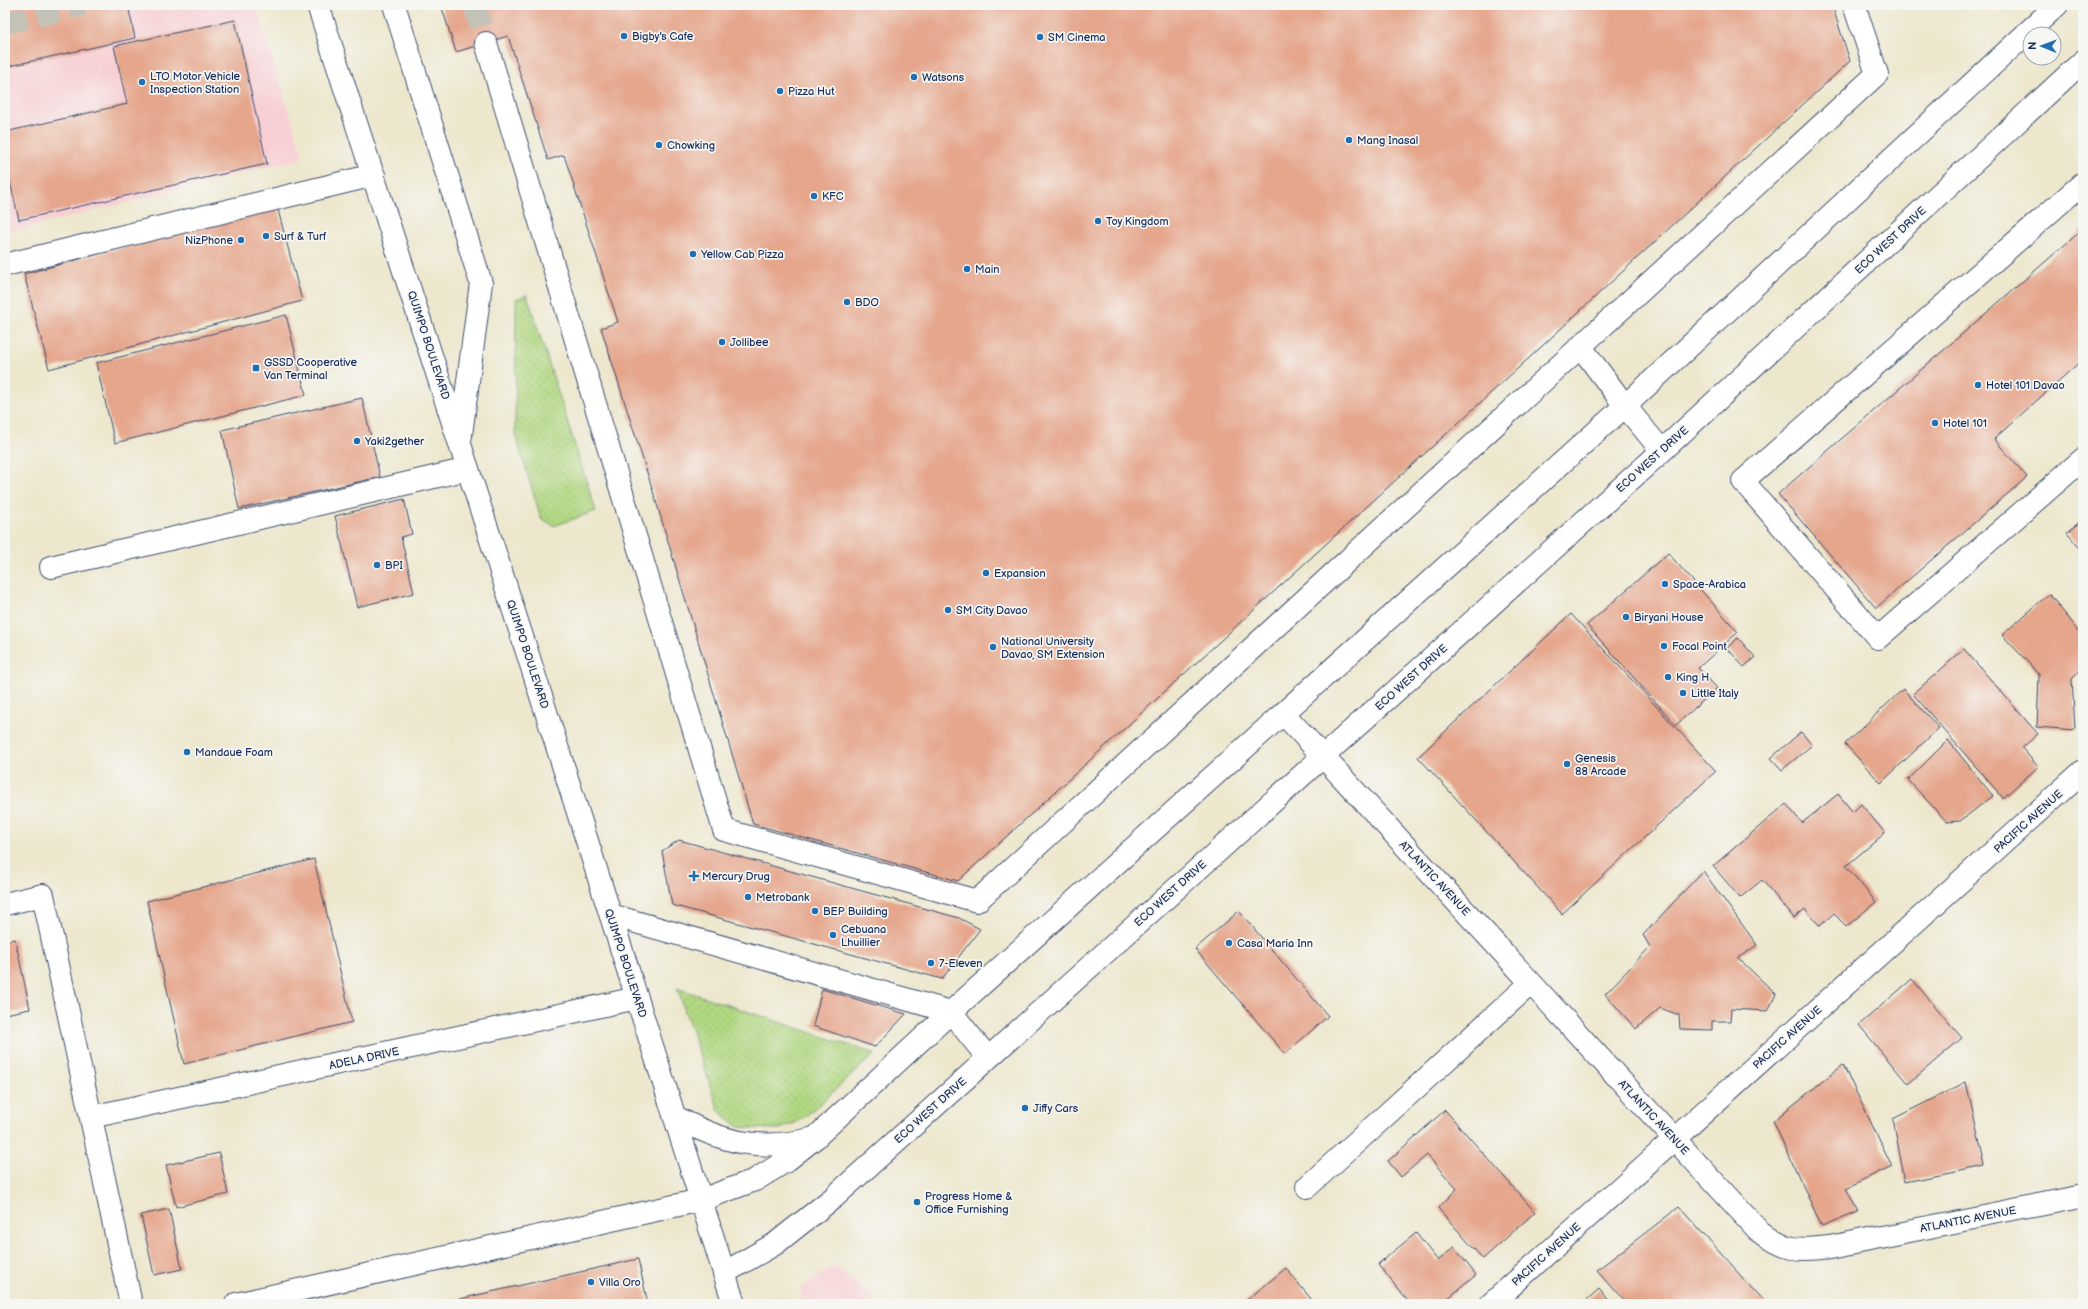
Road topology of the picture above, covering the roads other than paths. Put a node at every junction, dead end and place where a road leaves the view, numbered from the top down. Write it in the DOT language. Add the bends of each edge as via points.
graph roads {
  1 [pos="318,5"];
  2 [pos="394,5"];
  3 [pos="1854,5"];
  4 [pos="2057,5"];
  5 [pos="486,43"];
  6 [pos="2083,61"];
  7 [pos="374,175"];
  8 [pos="2083,183"];
  9 [pos="5,266"];
  10 [pos="1581,346"];
  11 [pos="1625,406"];
  12 [pos="460,442"];
  13 [pos="1662,451"];
  14 [pos="2083,459"];
  15 [pos="468,469"];
  16 [pos="51,567"];
  17 [pos="1283,713"];
  18 [pos="1323,757"];
  19 [pos="2083,771"];
  20 [pos="5,904"];
  21 [pos="610,915"];
  22 [pos="1531,983"];
  23 [pos="637,998"];
  24 [pos="951,1012"];
  25 [pos="988,1058"];
  26 [pos="674,1116"];
  27 [pos="91,1117"];
  28 [pos="815,1138"];
  29 [pos="1674,1139"];
  30 [pos="1307,1187"];
  31 [pos="2083,1196"];
  32 [pos="701,1200"];
  33 [pos="724,1273"];
  34 [pos="131,1304"];
  35 [pos="236,1304"];
  36 [pos="734,1304"];
  37 [pos="1491,1304"];
  1 -- 7 [label="street, QUIMPO BOULEVARD"];
  2 -- 12 [label="street" via="481,283"];
  3 -- 10 [label="street" via="1877,74"];
  4 -- 11 [label="street"];
  5 -- 10 [label="street" via="724,830 977,901"];
  6 -- 13 [label="street, ECO WEST DRIVE"];
  7 -- 9 [label="street"];
  7 -- 12 [label="street, QUIMPO BOULEVARD"];
  8 -- 14 [label="street" via="1743,480 1878,638"];
  10 -- 11 [label="street"];
  11 -- 13 [label="street"];
  11 -- 17 [label="street"];
  12 -- 15 [label="street, QUIMPO BOULEVARD"];
  13 -- 18 [label="street, ECO WEST DRIVE"];
  15 -- 16 [label="street"];
  15 -- 21 [label="street, QUIMPO BOULEVARD"];
  17 -- 18 [label="street, ATLANTIC AVENUE"];
  17 -- 24 [label="street"];
  18 -- 22 [label="street, ATLANTIC AVENUE"];
  18 -- 25 [label="street, ECO WEST DRIVE"];
  19 -- 29 [label="street, PACIFIC AVENUE"];
  20 -- 27 [label="street" via="44,896"];
  21 -- 23 [label="street, QUIMPO BOULEVARD"];
  21 -- 24 [label="street"];
  22 -- 29 [label="street, ATLANTIC AVENUE"];
  22 -- 30 [label="street"];
  23 -- 26 [label="street, QUIMPO BOULEVARD"];
  23 -- 27 [label="street, ADELA DRIVE"];
  24 -- 25 [label="street"];
  24 -- 28 [label="street"];
  25 -- 33 [label="street, ECO WEST DRIVE" via="833,1198 775,1244"];
  26 -- 28 [label="street" via="704,1132 740,1143 783,1145"];
  26 -- 32 [label="street, QUIMPO BOULEVARD"];
  27 -- 34 [label="street"];
  28 -- 32 [label="street" via="786,1161 755,1180"];
  29 -- 31 [label="street, ATLANTIC AVENUE" via="1758,1230 1774,1242 1790,1249 1830,1247"];
  29 -- 37 [label="street, PACIFIC AVENUE"];
  32 -- 33 [label="street, QUIMPO BOULEVARD"];
  32 -- 35 [label="street"];
  33 -- 36 [label="street, QUIMPO BOULEVARD"];
}
